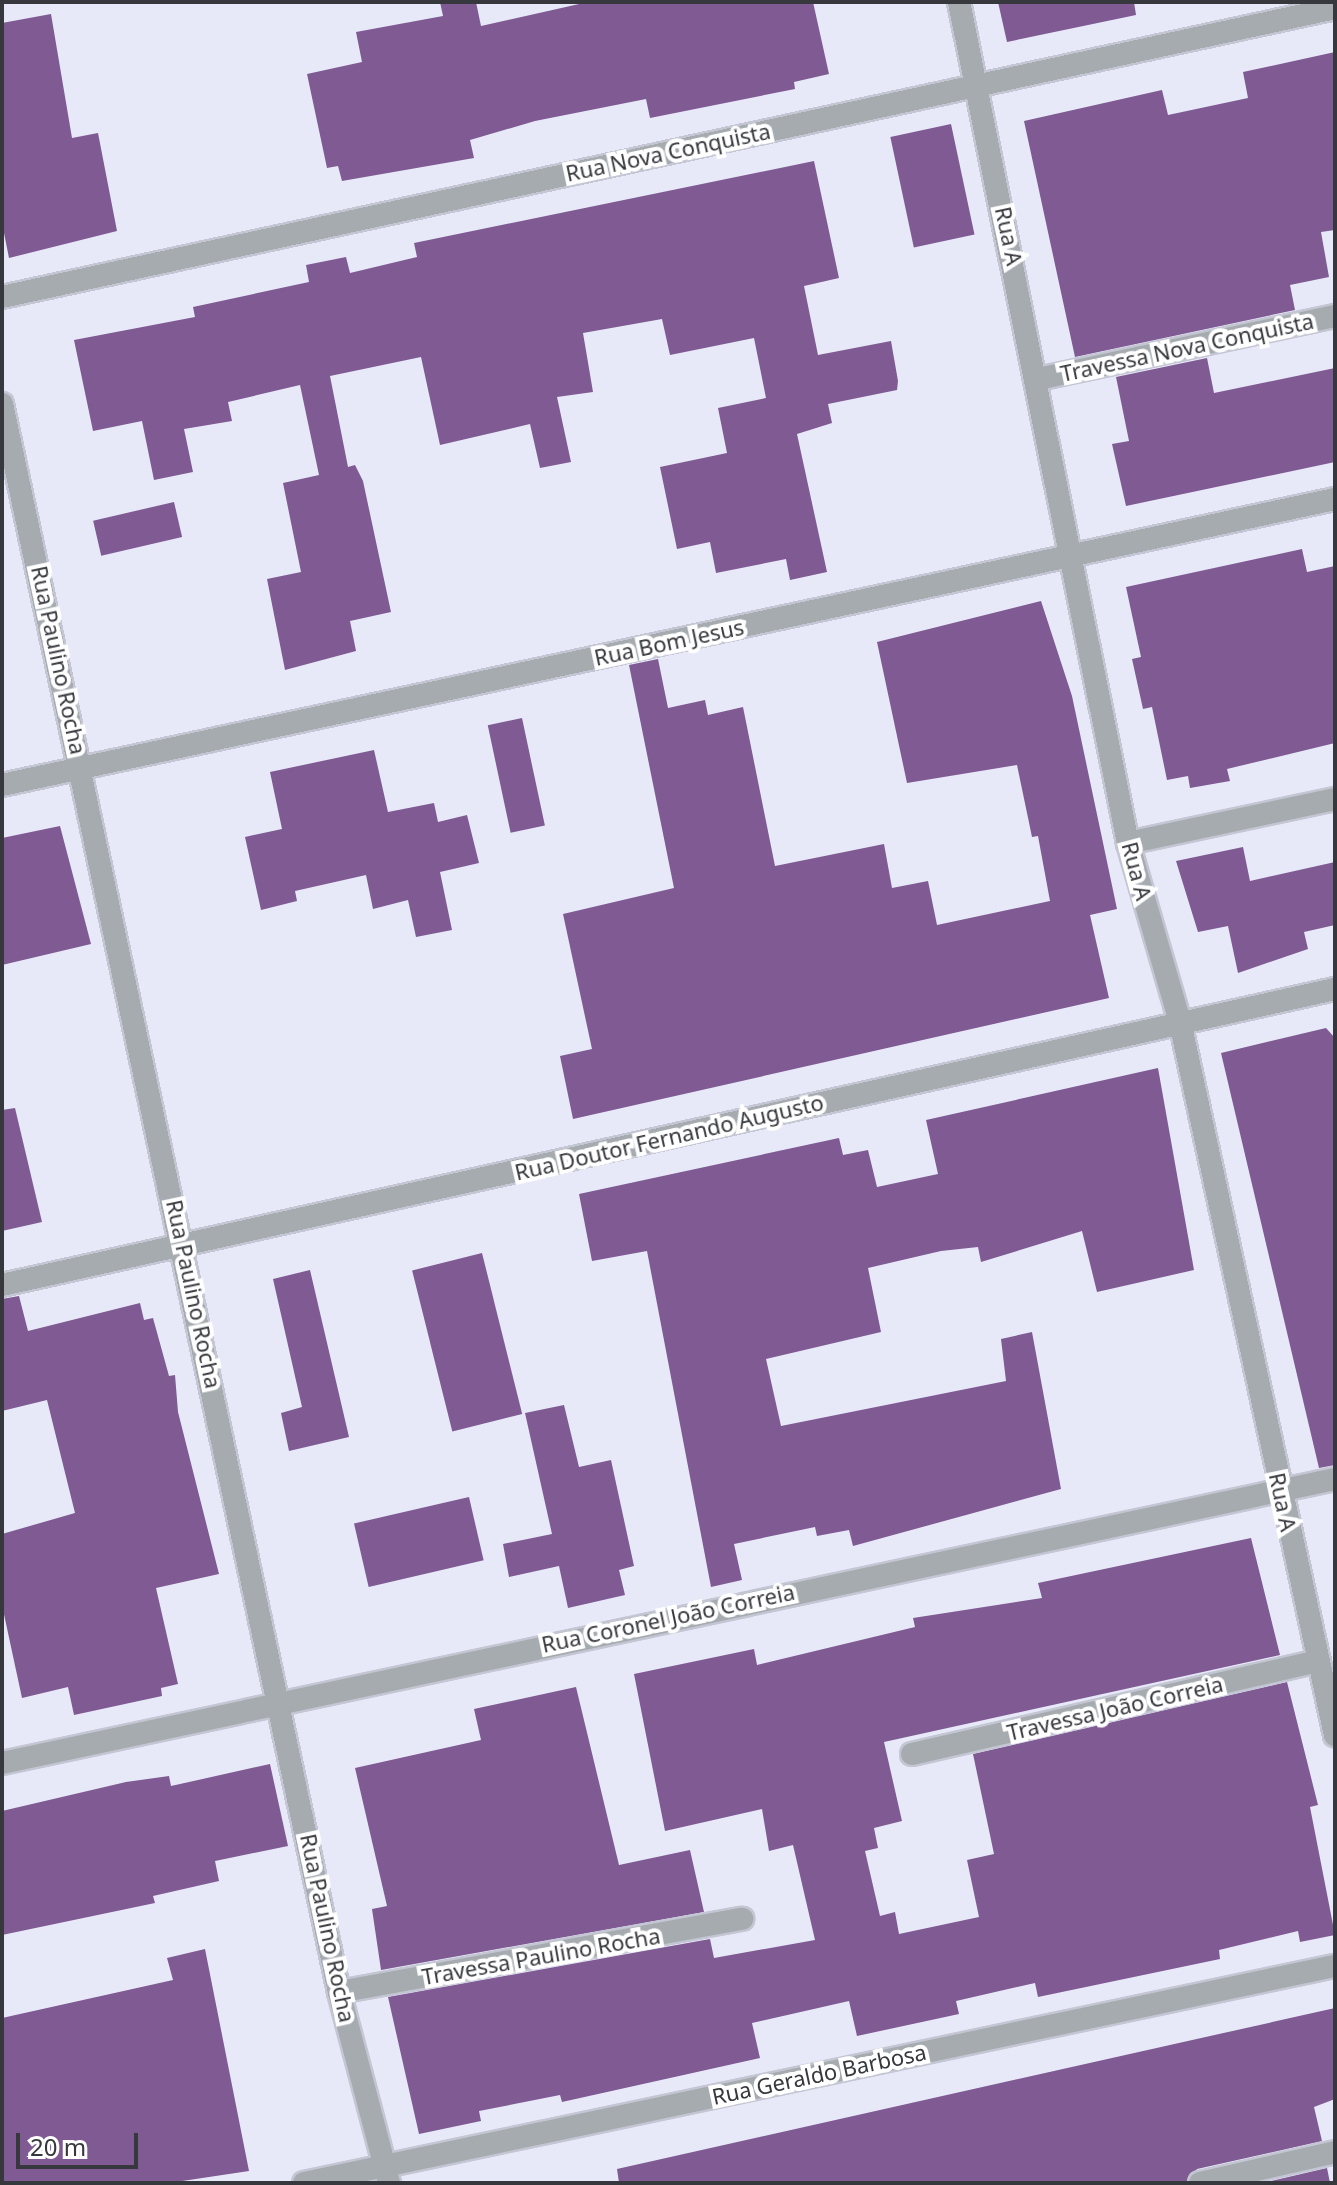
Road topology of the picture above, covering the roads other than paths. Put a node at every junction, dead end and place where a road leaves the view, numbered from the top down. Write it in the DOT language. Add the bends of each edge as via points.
graph roads {
  1 [pos="959,2"];
  2 [pos="1335,8"];
  3 [pos="977,85"];
  4 [pos="2,297"];
  5 [pos="1335,316"];
  6 [pos="1038,379"];
  7 [pos="2,404"];
  8 [pos="1335,499"];
  9 [pos="1076,555"];
  10 [pos="82,768"];
  11 [pos="2,785"];
  12 [pos="1335,799"];
  13 [pos="1128,843"];
  14 [pos="1335,989"];
  15 [pos="1180,1022"];
  16 [pos="184,1245"];
  17 [pos="2,1285"];
  18 [pos="1335,1479"];
  19 [pos="1281,1491"];
  20 [pos="1318,1661"];
  21 [pos="281,1699"];
  22 [pos="1335,1735"];
  23 [pos="912,1754"];
  24 [pos="2,1763"];
  25 [pos="742,1919"];
  26 [pos="1335,1966"];
  27 [pos="339,1992"];
  28 [pos="1335,2152"];
  29 [pos="388,2174"];
  30 [pos="304,2183"];
  31 [pos="1200,2183"];
  1 -- 3 [label="street, Rua A"];
  2 -- 3 [label="street, Rua Nova Conquista"];
  3 -- 4 [label="street, Rua Nova Conquista"];
  3 -- 6 [label="street, Rua A"];
  5 -- 6 [label="street, Travessa Nova Conquista"];
  6 -- 9 [label="street, Rua A"];
  7 -- 10 [label="street, Rua Paulino Rocha"];
  8 -- 9 [label="street, Rua Bom Jesus"];
  9 -- 10 [label="street, Rua Bom Jesus"];
  9 -- 13 [label="street, Rua A"];
  10 -- 11 [label="street, Rua Bom Jesus"];
  10 -- 16 [label="street, Rua Paulino Rocha"];
  12 -- 13 [label="street"];
  13 -- 15 [label="street, Rua A"];
  14 -- 15 [label="street, Rua Doutor Fernando Augusto"];
  15 -- 16 [label="street, Rua Doutor Fernando Augusto"];
  15 -- 19 [label="street, Rua A"];
  16 -- 17 [label="street, Rua Doutor Fernando Augusto"];
  16 -- 21 [label="street, Rua Paulino Rocha"];
  18 -- 19 [label="street, Rua Coronel João Correia"];
  19 -- 20 [label="street, Rua A"];
  19 -- 21 [label="street, Rua Coronel João Correia"];
  20 -- 22 [label="street, Rua A"];
  20 -- 23 [label="street, Travessa João Correia"];
  21 -- 24 [label="street, Rua Coronel João Correia"];
  21 -- 27 [label="street, Rua Paulino Rocha"];
  25 -- 27 [label="street, Travessa Paulino Rocha"];
  26 -- 29 [label="street, Rua Geraldo Barbosa"];
  27 -- 29 [label="street, Rua Paulino Rocha"];
  28 -- 31 [label="street"];
  29 -- 30 [label="street, Rua Geraldo Barbosa"];
}
